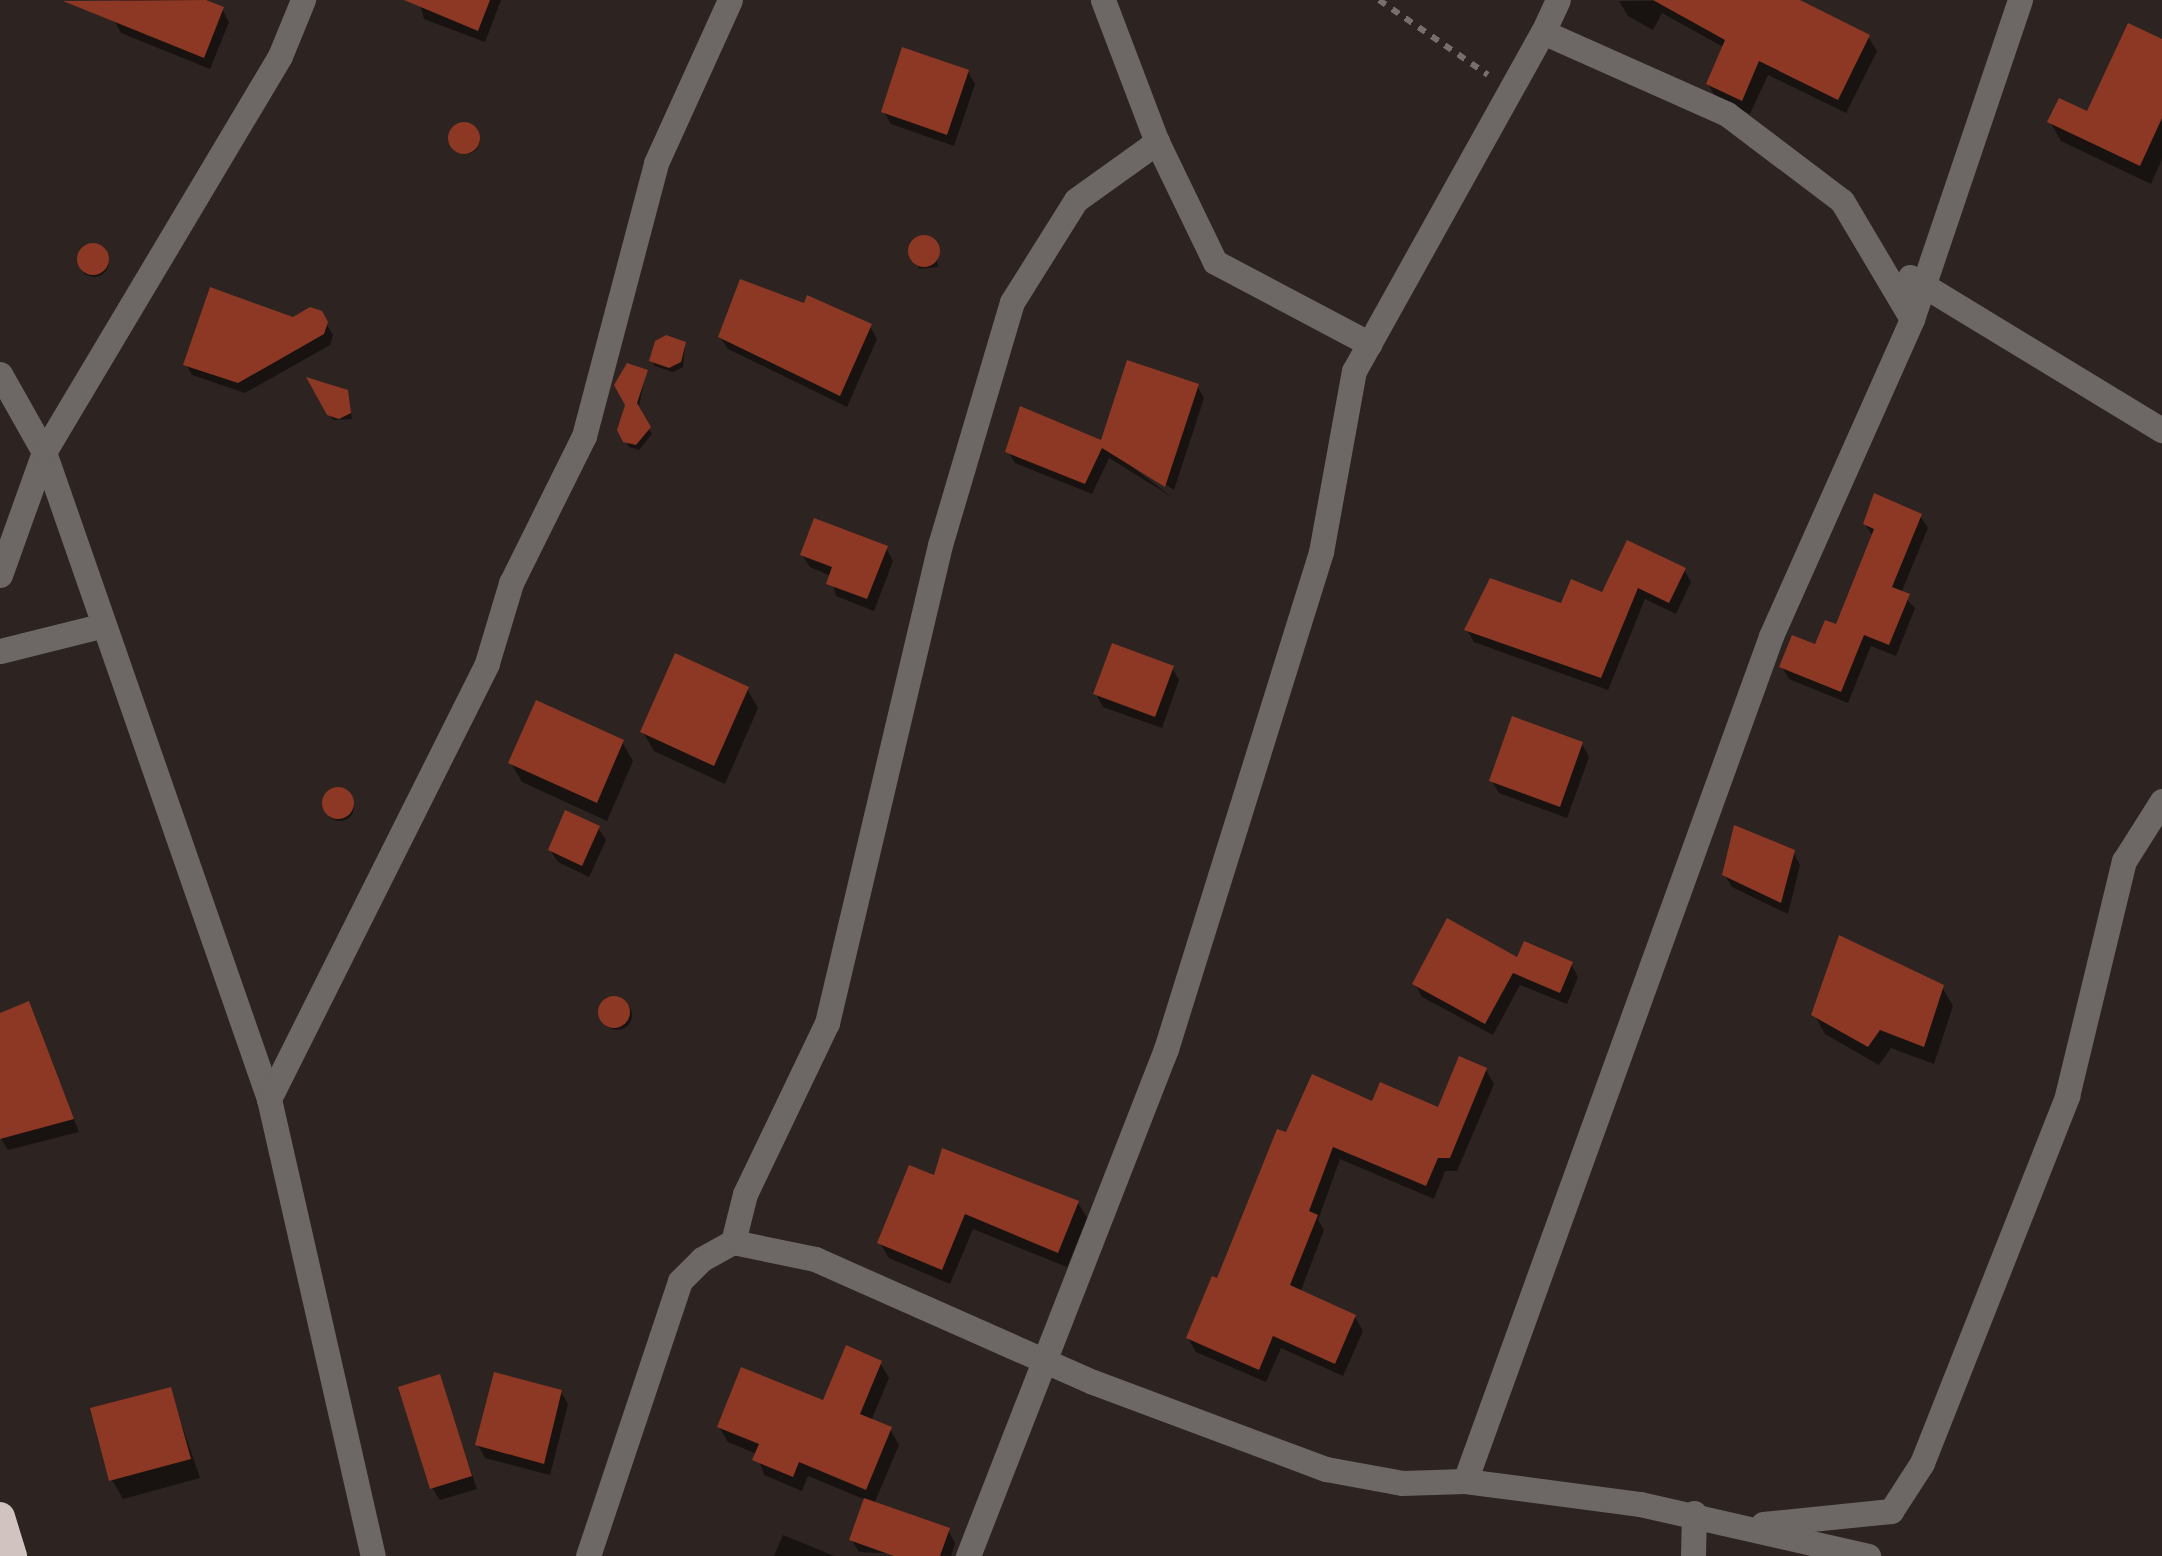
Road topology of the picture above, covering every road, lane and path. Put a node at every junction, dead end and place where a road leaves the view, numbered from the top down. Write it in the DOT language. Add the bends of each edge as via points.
graph roads {
  1 [pos="303,0"];
  2 [pos="730,0"];
  3 [pos="1102,0"];
  4 [pos="1380,0"];
  5 [pos="1558,0"];
  6 [pos="2020,0"];
  7 [pos="1543,32"];
  8 [pos="1510,90"];
  9 [pos="1157,142"];
  10 [pos="1874,256"];
  11 [pos="1924,285"];
  12 [pos="1912,320"];
  13 [pos="1370,344"];
  14 [pos="0,374"];
  15 [pos="2162,430"];
  16 [pos="44,452"];
  17 [pos="0,575"];
  18 [pos="104,624"];
  19 [pos="0,651"];
  20 [pos="2162,802"];
  21 [pos="269,1099"];
  22 [pos="734,1242"];
  23 [pos="1045,1358"];
  24 [pos="1465,1480"];
  25 [pos="1694,1513"];
  26 [pos="0,1518"];
  27 [pos="1743,1526"];
  28 [pos="12,1556"];
  29 [pos="373,1556"];
  30 [pos="588,1556"];
  31 [pos="968,1556"];
  32 [pos="1693,1556"];
  33 [pos="1868,1556"];
  1 -- 16 [label="street" via="280,56"];
  2 -- 21 [label="street" via="656,163 584,436 511,583 487,663"];
  3 -- 9 [label="street"];
  4 -- 8 [label="path"];
  5 -- 7 [label="street"];
  6 -- 11 [label="street"];
  7 -- 8 [label="street"];
  7 -- 10 [label="street" via="1727,114 1842,201"];
  8 -- 13 [label="street"];
  9 -- 13 [label="street" via="1215,262"];
  9 -- 22 [label="street" via="1076,200 1012,302 940,545 827,1023 745,1194"];
  10 -- 11 [label="street"];
  10 -- 12 [label="street"];
  11 -- 12 [label="street"];
  11 -- 15 [label="street"];
  12 -- 24 [label="street" via="1771,636"];
  13 -- 23 [label="street" via="1354,371 1321,552 1166,1049"];
  14 -- 16 [label="street"];
  16 -- 17 [label="street"];
  16 -- 18 [label="street"];
  18 -- 19 [label="street"];
  18 -- 21 [label="street"];
  20 -- 27 [label="street" via="2124,861 2066,1096 1922,1463 1891,1511"];
  21 -- 29 [label="street"];
  22 -- 23 [label="street" via="816,1259"];
  22 -- 30 [label="street" via="702,1258 680,1281"];
  23 -- 24 [label="street" via="1326,1469 1402,1482"];
  23 -- 31 [label="street"];
  24 -- 25 [label="street"];
  25 -- 27 [label="street"];
  25 -- 32 [label="street"];
  26 -- 28 [label="highway"];
  27 -- 33 [label="street"];
}
